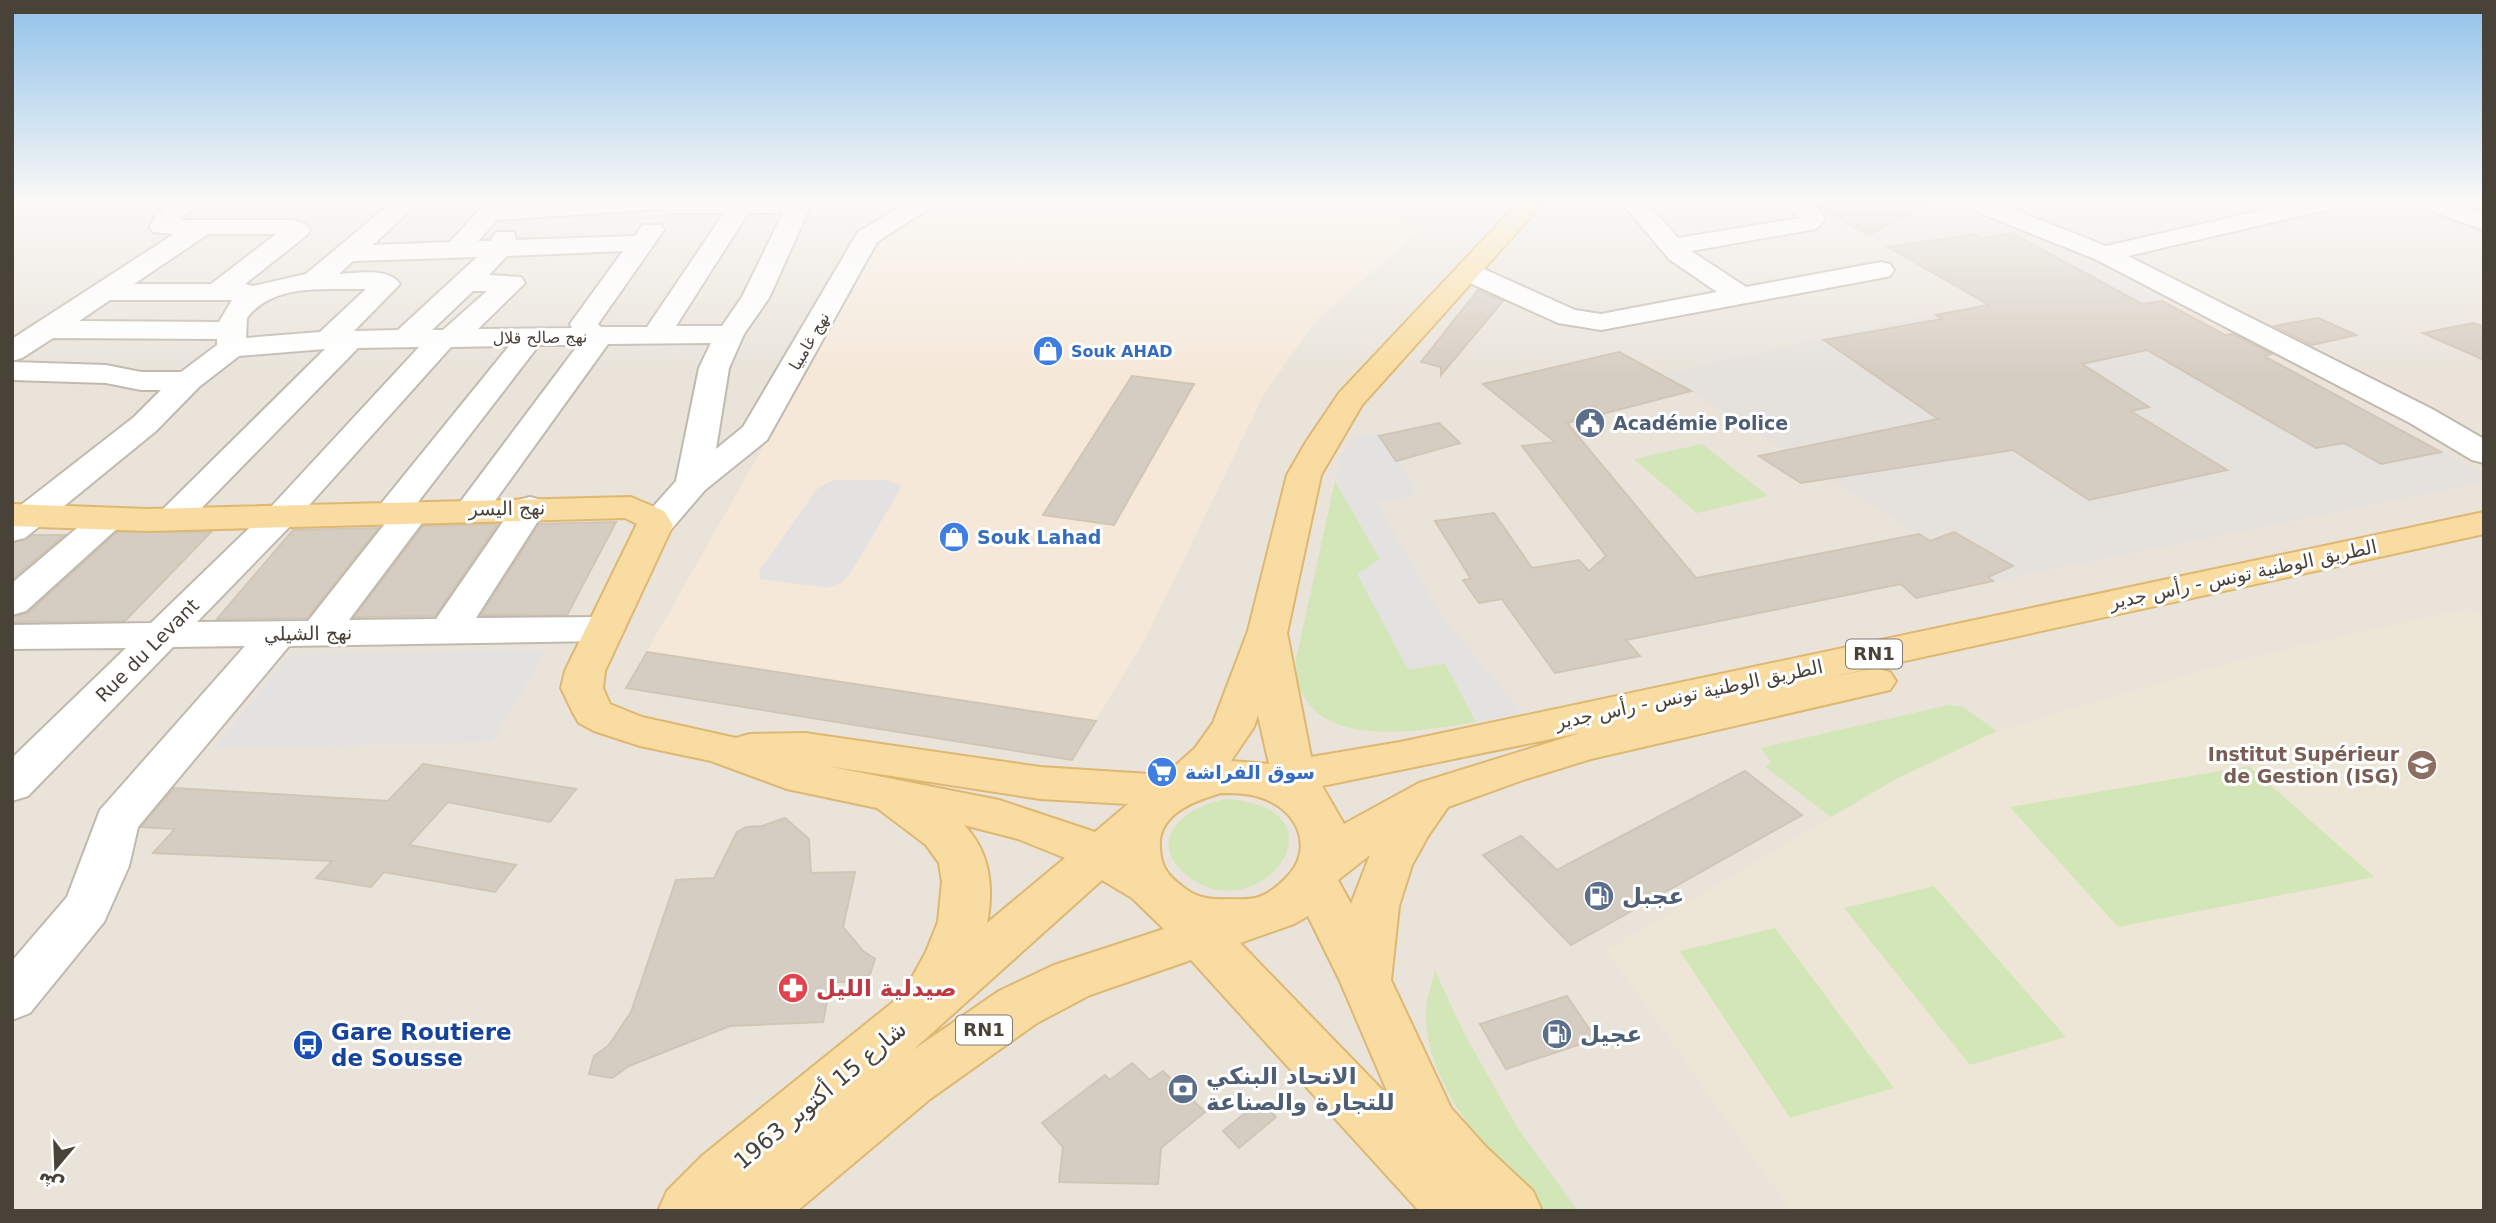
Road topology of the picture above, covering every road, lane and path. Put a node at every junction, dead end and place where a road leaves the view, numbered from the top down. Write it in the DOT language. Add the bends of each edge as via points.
graph roads {
  1 [pos="154,260"];
  2 [pos="259,260"];
  3 [pos="337,260"];
  4 [pos="404,260"];
  5 [pos="488,260"];
  6 [pos="629,260"];
  7 [pos="705,260"];
  8 [pos="773,260"];
  9 [pos="854,260"];
  10 [pos="1479,260"];
  11 [pos="1691,260"];
  12 [pos="2116,260"];
  13 [pos="1881,270"];
  14 [pos="1468,272"];
  15 [pos="386,281"];
  16 [pos="313,282"];
  17 [pos="466,283"];
  18 [pos="219,291"];
  19 [pos="107,292"];
  20 [pos="258,292"];
  21 [pos="1743,296"];
  22 [pos="50,329"];
  23 [pos="730,334"];
  24 [pos="656,335"];
  25 [pos="593,336"];
  26 [pos="531,337"];
  27 [pos="405,339"];
  28 [pos="446,339"];
  29 [pos="231,340"];
  30 [pos="339,340"];
  31 [pos="12,352"];
  32 [pos="12,371"];
  33 [pos="188,381"];
  34 [pos="2421,416"];
  35 [pos="2484,443"];
  36 [pos="2484,453"];
  37 [pos="693,484"];
  38 [pos="530,508"];
  39 [pos="472,509"];
  40 [pos="403,511"];
  41 [pos="282,515"];
  42 [pos="108,519"];
  43 [pos="172,519"];
  44 [pos="19,520"];
  45 [pos="2484,523"];
  46 [pos="656,525"];
  47 [pos="2484,545"];
  48 [pos="12,603"];
  49 [pos="603,629"];
  50 [pos="447,631"];
  51 [pos="1268,631"];
  52 [pos="298,633"];
  53 [pos="162,635"];
  54 [pos="12,637"];
  55 [pos="720,749"];
  56 [pos="12,785"];
  57 [pos="1289,788"];
  58 [pos="881,792"];
  59 [pos="1435,794"];
  60 [pos="1165,798"];
  61 [pos="1100,855"];
  62 [pos="1319,874"];
  63 [pos="1171,908"];
  64 [pos="1366,981"];
  65 [pos="12,998"];
  66 [pos="904,1026"];
  67 [pos="688,1211"];
  68 [pos="751,1211"];
  69 [pos="1460,1211"];
  70 [pos="1512,1211"];
  1 -- 19 [label="street"];
  2 -- 18 [label="street"];
  3 -- 16 [label="street"];
  4 -- 15 [label="street"];
  5 -- 17 [label="street"];
  6 -- 25 [label="street" via="584,324"];
  7 -- 24 [label="street"];
  8 -- 23 [label="street" via="755,298"];
  9 -- 37 [label="street, نهج غامبيا" via="756,433"];
  10 -- 14 [label="main road"];
  11 -- 21 [label="street"];
  12 -- 34 [label="street"];
  13 -- 21 [label="street"];
  14 -- 21 [label="street" via="1568,317 1601,322"];
  14 -- 51 [label="main road" via="1350,400 1322,442 1304,475 1294,509"];
  15 -- 16 [label="street"];
  15 -- 30 [label="street"];
  16 -- 20 [label="street" via="283,283"];
  17 -- 27 [label="street"];
  17 -- 28 [label="street, Rue du Levant" via="512,283"];
  18 -- 19 [label="street"];
  18 -- 20 [label="street"];
  19 -- 22 [label="street"];
  20 -- 29 [label="street" via="233,317"];
  22 -- 29 [label="street, نهج صالح قلال"];
  22 -- 31 [label="street"];
  23 -- 24 [label="street, نهج صالح قلال"];
  23 -- 37 [label="street" via="714,368"];
  24 -- 25 [label="street, نهج صالح قلال"];
  25 -- 26 [label="street, نهج صالح قلال"];
  25 -- 39 [label="street" via="595,342"];
  26 -- 28 [label="street, نهج صالح قلال"];
  26 -- 40 [label="street"];
  27 -- 28 [label="street, نهج صالح قلال"];
  27 -- 30 [label="street, نهج صالح قلال"];
  28 -- 41 [label="street, Rue du Levant"];
  29 -- 30 [label="street, نهج صالح قلال"];
  29 -- 33 [label="street"];
  30 -- 43 [label="street"];
  32 -- 33 [label="street"];
  33 -- 44 [label="street" via="145,424"];
  34 -- 35 [label="street"];
  34 -- 36 [label="street"];
  37 -- 46 [label="street, نهج غامبيا"];
  38 -- 39 [label="main road, نهج اليسر"];
  38 -- 46 [label="main road, نهج اليسر" via="631,507"];
  38 -- 50 [label="street"];
  39 -- 40 [label="main road, نهج اليسر"];
  40 -- 41 [label="main road, نهج اليسر"];
  40 -- 52 [label="street"];
  41 -- 43 [label="main road, نهج اليسر"];
  41 -- 53 [label="street, Rue du Levant"];
  42 -- 43 [label="main road, نهج اليسر"];
  42 -- 44 [label="main road, نهج اليسر"];
  42 -- 48 [label="street"];
  45 -- 57 [label="main road, الطريق الوطنية تونس - رأس جدير / RN1" via="1400,757"];
  46 -- 49 [label="main road"];
  47 -- 59 [label="main road, الطريق الوطنية تونس - رأس جدير / RN1" via="1590,746"];
  49 -- 50 [label="street, نهج الشيلي"];
  49 -- 55 [label="main road" via="584,671 582,688 593,713 658,737"];
  50 -- 52 [label="street, نهج الشيلي"];
  51 -- 57 [label="main road"];
  51 -- 60 [label="main road, شارع 15 أكتوبر 1963" via="1233,727 1210,759"];
  52 -- 53 [label="street, نهج الشيلي"];
  52 -- 65 [label="street" via="116,822 105,866 87,908"];
  53 -- 54 [label="street, نهج الشيلي"];
  53 -- 56 [label="street, Rue du Levant"];
  55 -- 58 [label="main road" via="786,772"];
  55 -- 60 [label="main road" via="805,748"];
  57 -- 60 [label="main road, RN1" via="1221,777"];
  57 -- 62 [label="main road" via="1321,826"];
  58 -- 61 [label="main road" via="1012,821"];
  58 -- 66 [label="main road" via="928,822 954,846 965,871 967,897 958,936 938,980"];
  59 -- 62 [label="main road, الطريق الوطنية تونس - رأس جدير / RN1" via="1370,829"];
  59 -- 64 [label="main road" via="1405,831 1382,875 1369,925"];
  60 -- 61 [label="main road, شارع 15 أكتوبر 1963 / RN1"];
  60 -- 63 [label="main road" via="1134,838 1134,862"];
  61 -- 63 [label="main road"];
  61 -- 66 [label="main road, شارع 15 أكتوبر 1963 / RN1"];
  62 -- 63 [label="main road, RN1" via="1300,898 1256,918"];
  62 -- 64 [label="main road"];
  63 -- 68 [label="main road, RN1" via="1072,980 1018,1007 910,1082"];
  63 -- 69 [label="main road"];
  64 -- 70 [label="main road" via="1432,1125 1465,1166"];
  66 -- 67 [label="main road, شارع 15 أكتوبر 1963 / RN1" via="724,1174"];
}
